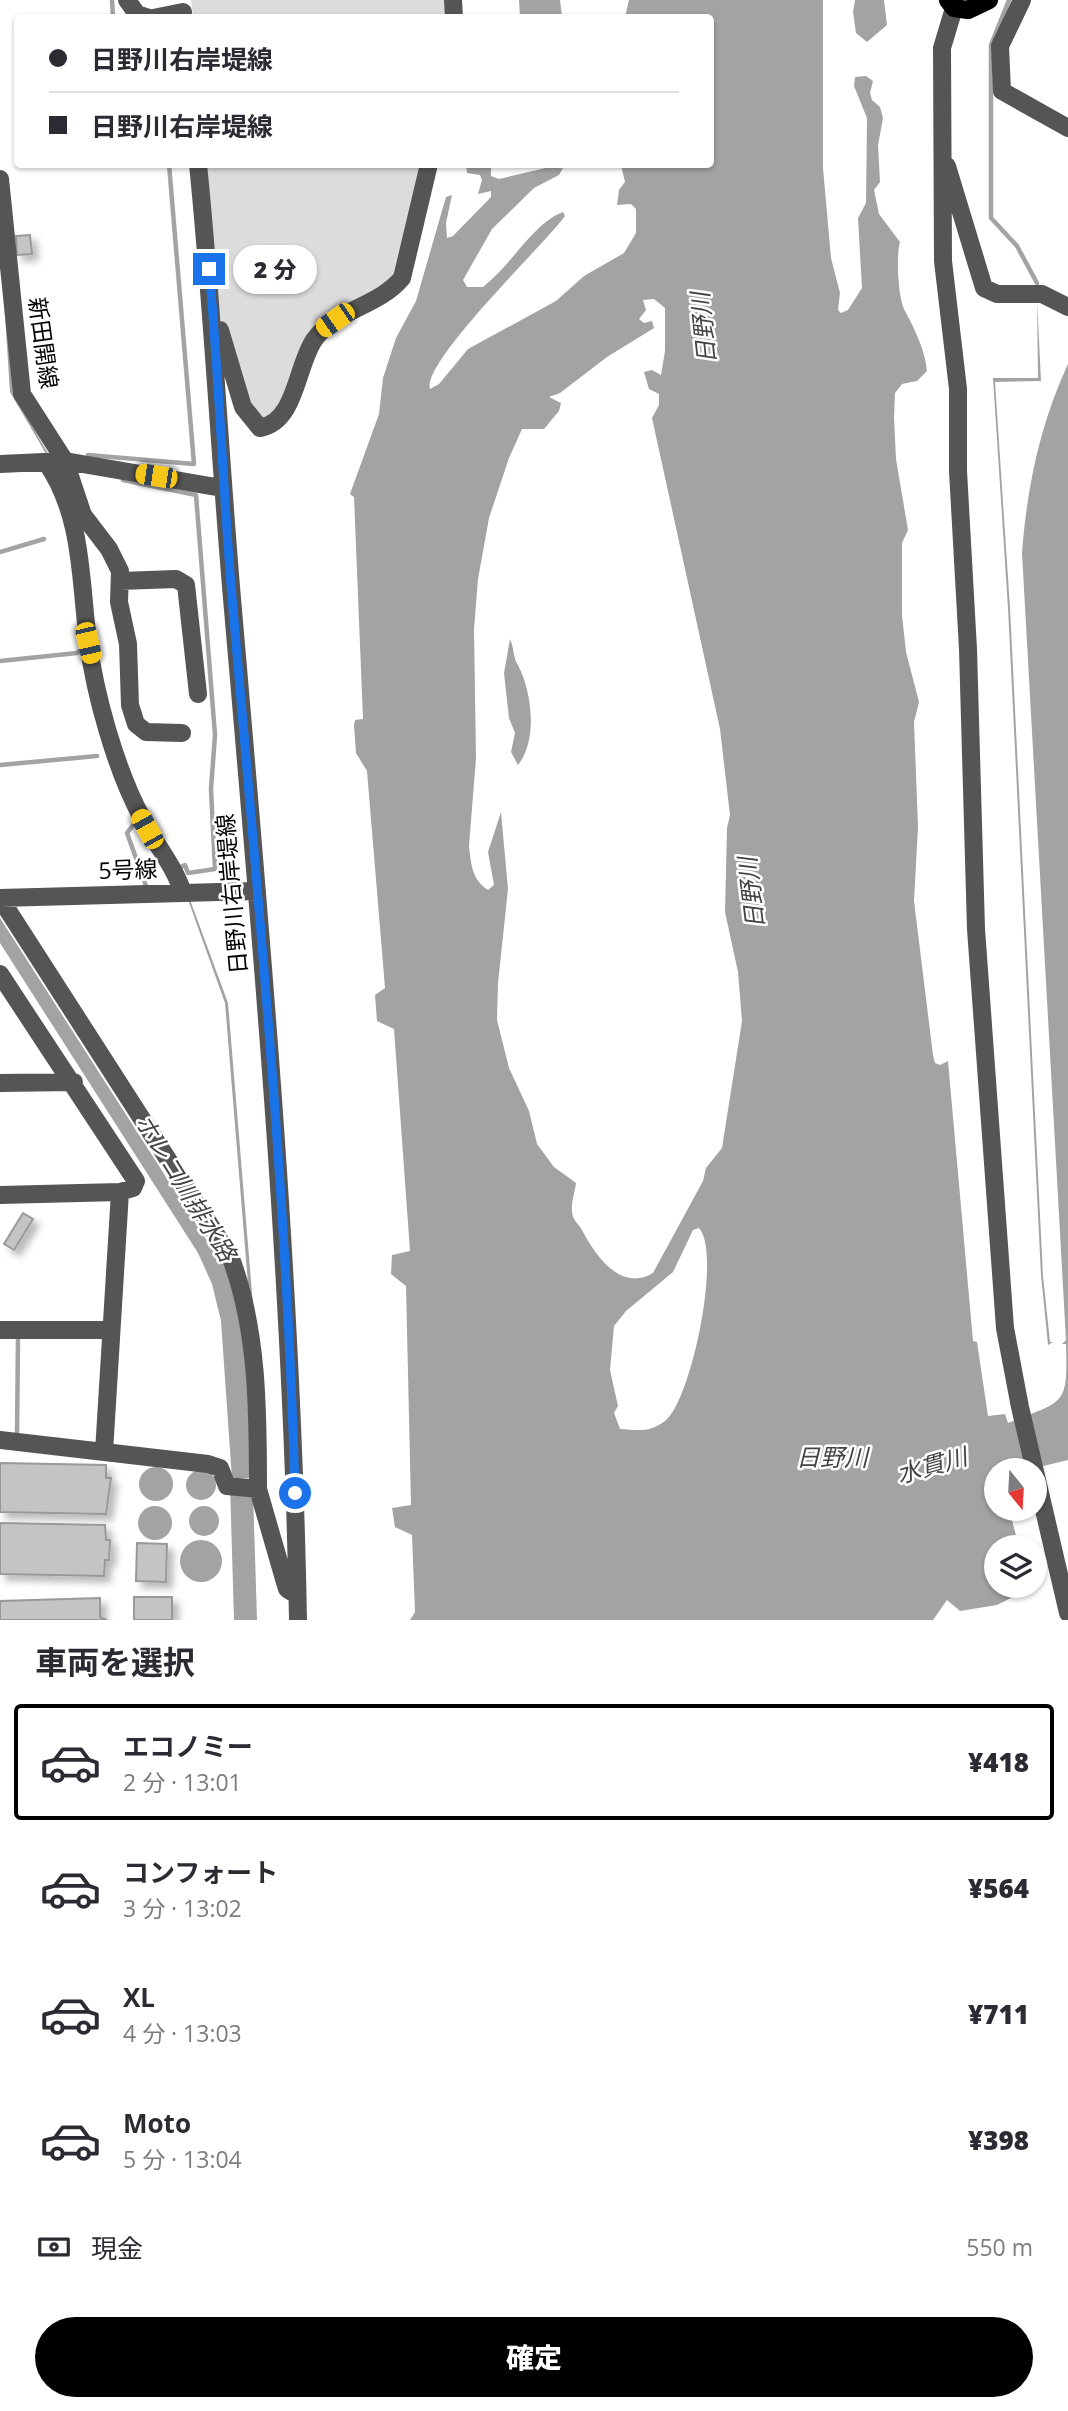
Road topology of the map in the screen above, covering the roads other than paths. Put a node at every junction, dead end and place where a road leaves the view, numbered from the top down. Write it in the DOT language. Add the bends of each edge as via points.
graph roads {
  1 [pos="989,0"];
  2 [pos="1022,0"];
  3 [pos="951,4"];
  4 [pos="1068,128"];
  5 [pos="943,156"];
  6 [pos="198,168"];
  7 [pos="428,168"];
  8 [pos="0,179"];
  9 [pos="1068,307"];
  10 [pos="214,322"];
  11 [pos="65,461"];
  12 [pos="46,462"];
  13 [pos="0,464"];
  14 [pos="222,488"];
  15 [pos="120,581"];
  16 [pos="198,694"];
  17 [pos="182,733"];
  18 [pos="257,891"];
  19 [pos="183,893"];
  20 [pos="0,898"];
  21 [pos="0,974"];
  22 [pos="74,1082"];
  23 [pos="0,1083"];
  24 [pos="120,1192"];
  25 [pos="0,1195"];
  26 [pos="0,1330"];
  27 [pos="110,1330"];
  28 [pos="0,1440"];
  29 [pos="104,1452"];
  30 [pos="258,1489"];
  31 [pos="297,1595"];
  32 [pos="1068,1613"];
  33 [pos="298,1620"];
  1 -- 3 [label="main road" via="968,10"];
  2 -- 4 [label="street" via="1000,46 1002,91"];
  3 -- 5 [label="street" via="942,48"];
  5 -- 9 [label="street" via="984,288 997,294 1042,294"];
  5 -- 32 [label="street" via="943,261 958,389 976,929 1005,1328"];
  6 -- 10 [label="street, 日野川右岸堤線"];
  7 -- 10 [label="street" via="402,278 390,293 322,329 309,347 284,412 273,426 260,428 243,407 223,335"];
  8 -- 11 [label="street, 新田開線" via="22,394"];
  10 -- 14 [label="street, 日野川右岸堤線"];
  11 -- 12 [label="street"];
  11 -- 14 [label="street"];
  11 -- 15 [label="street, 新田開線" via="83,515 109,550"];
  12 -- 13 [label="street"];
  12 -- 19 [label="street" via="72,519 88,643 113,746 140,816"];
  14 -- 18 [label="street, 日野川右岸堤線"];
  15 -- 16 [label="street" via="176,579 186,585"];
  15 -- 17 [label="street, 新田開線" via="130,705 136,724 146,732"];
  18 -- 19 [label="street, 5号線"];
  18 -- 31 [label="street, 日野川右岸堤線" via="290,1340"];
  19 -- 20 [label="street, 5号線"];
  20 -- 30 [label="street" via="230,1256 250,1331"];
  21 -- 22 [label="street"];
  22 -- 23 [label="street"];
  22 -- 24 [label="street" via="136,1181 133,1188"];
  24 -- 25 [label="street"];
  24 -- 27 [label="street"];
  26 -- 27 [label="street"];
  27 -- 29 [label="street"];
  28 -- 29 [label="street"];
  29 -- 30 [label="street" via="208,1464 220,1468 227,1486"];
  30 -- 31 [label="street" via="284,1579"];
  31 -- 33 [label="street, 日野川右岸堤線"];
}
